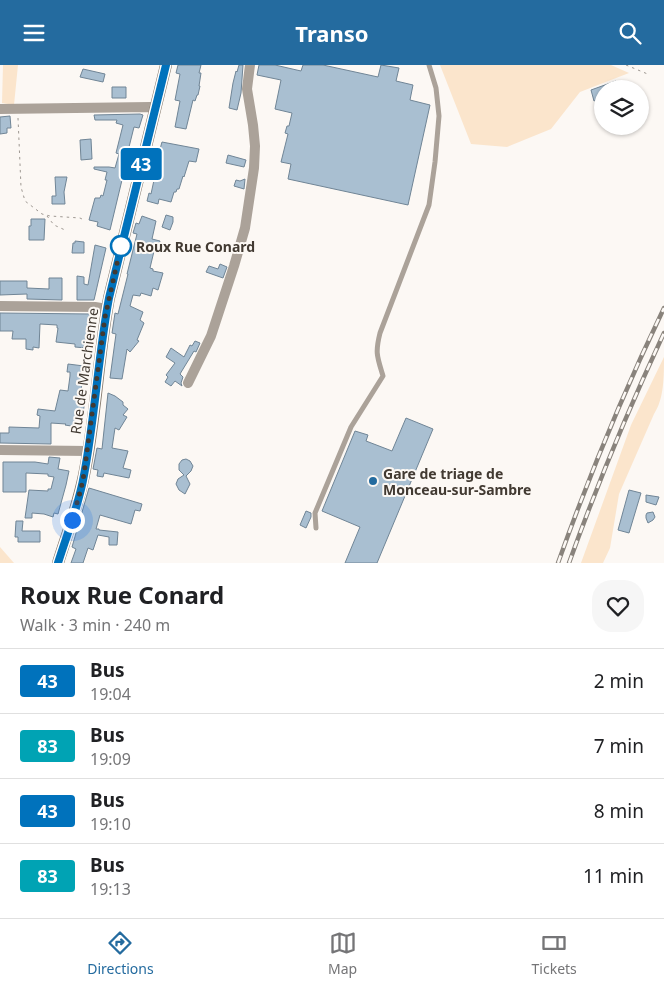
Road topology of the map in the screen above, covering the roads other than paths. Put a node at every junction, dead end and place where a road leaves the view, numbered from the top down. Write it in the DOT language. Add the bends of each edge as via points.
graph roads {
  1 [pos="166,65"];
  2 [pos="250,65"];
  3 [pos="429,65"];
  4 [pos="155,108"];
  5 [pos="0,109"];
  6 [pos="0,306"];
  7 [pos="107,309"];
  8 [pos="188,383"];
  9 [pos="0,450"];
  10 [pos="88,451"];
  11 [pos="316,529"];
  12 [pos="58,563"];
  1 -- 4 [label="main road, Rue de Marchienne"];
  2 -- 8 [label="street" via="247,89 255,146 245,228 211,337"];
  3 -- 11 [label="lane" via="436,88 439,117 429,205 380,333 376,348 383,376 351,427 314,513"];
  4 -- 5 [label="street"];
  4 -- 7 [label="main road, Rue de Marchienne"];
  6 -- 7 [label="street"];
  7 -- 10 [label="main road, Rue de Marchienne"];
  9 -- 10 [label="street"];
  10 -- 12 [label="main road, Rue de Marchienne" via="81,489"];
}
